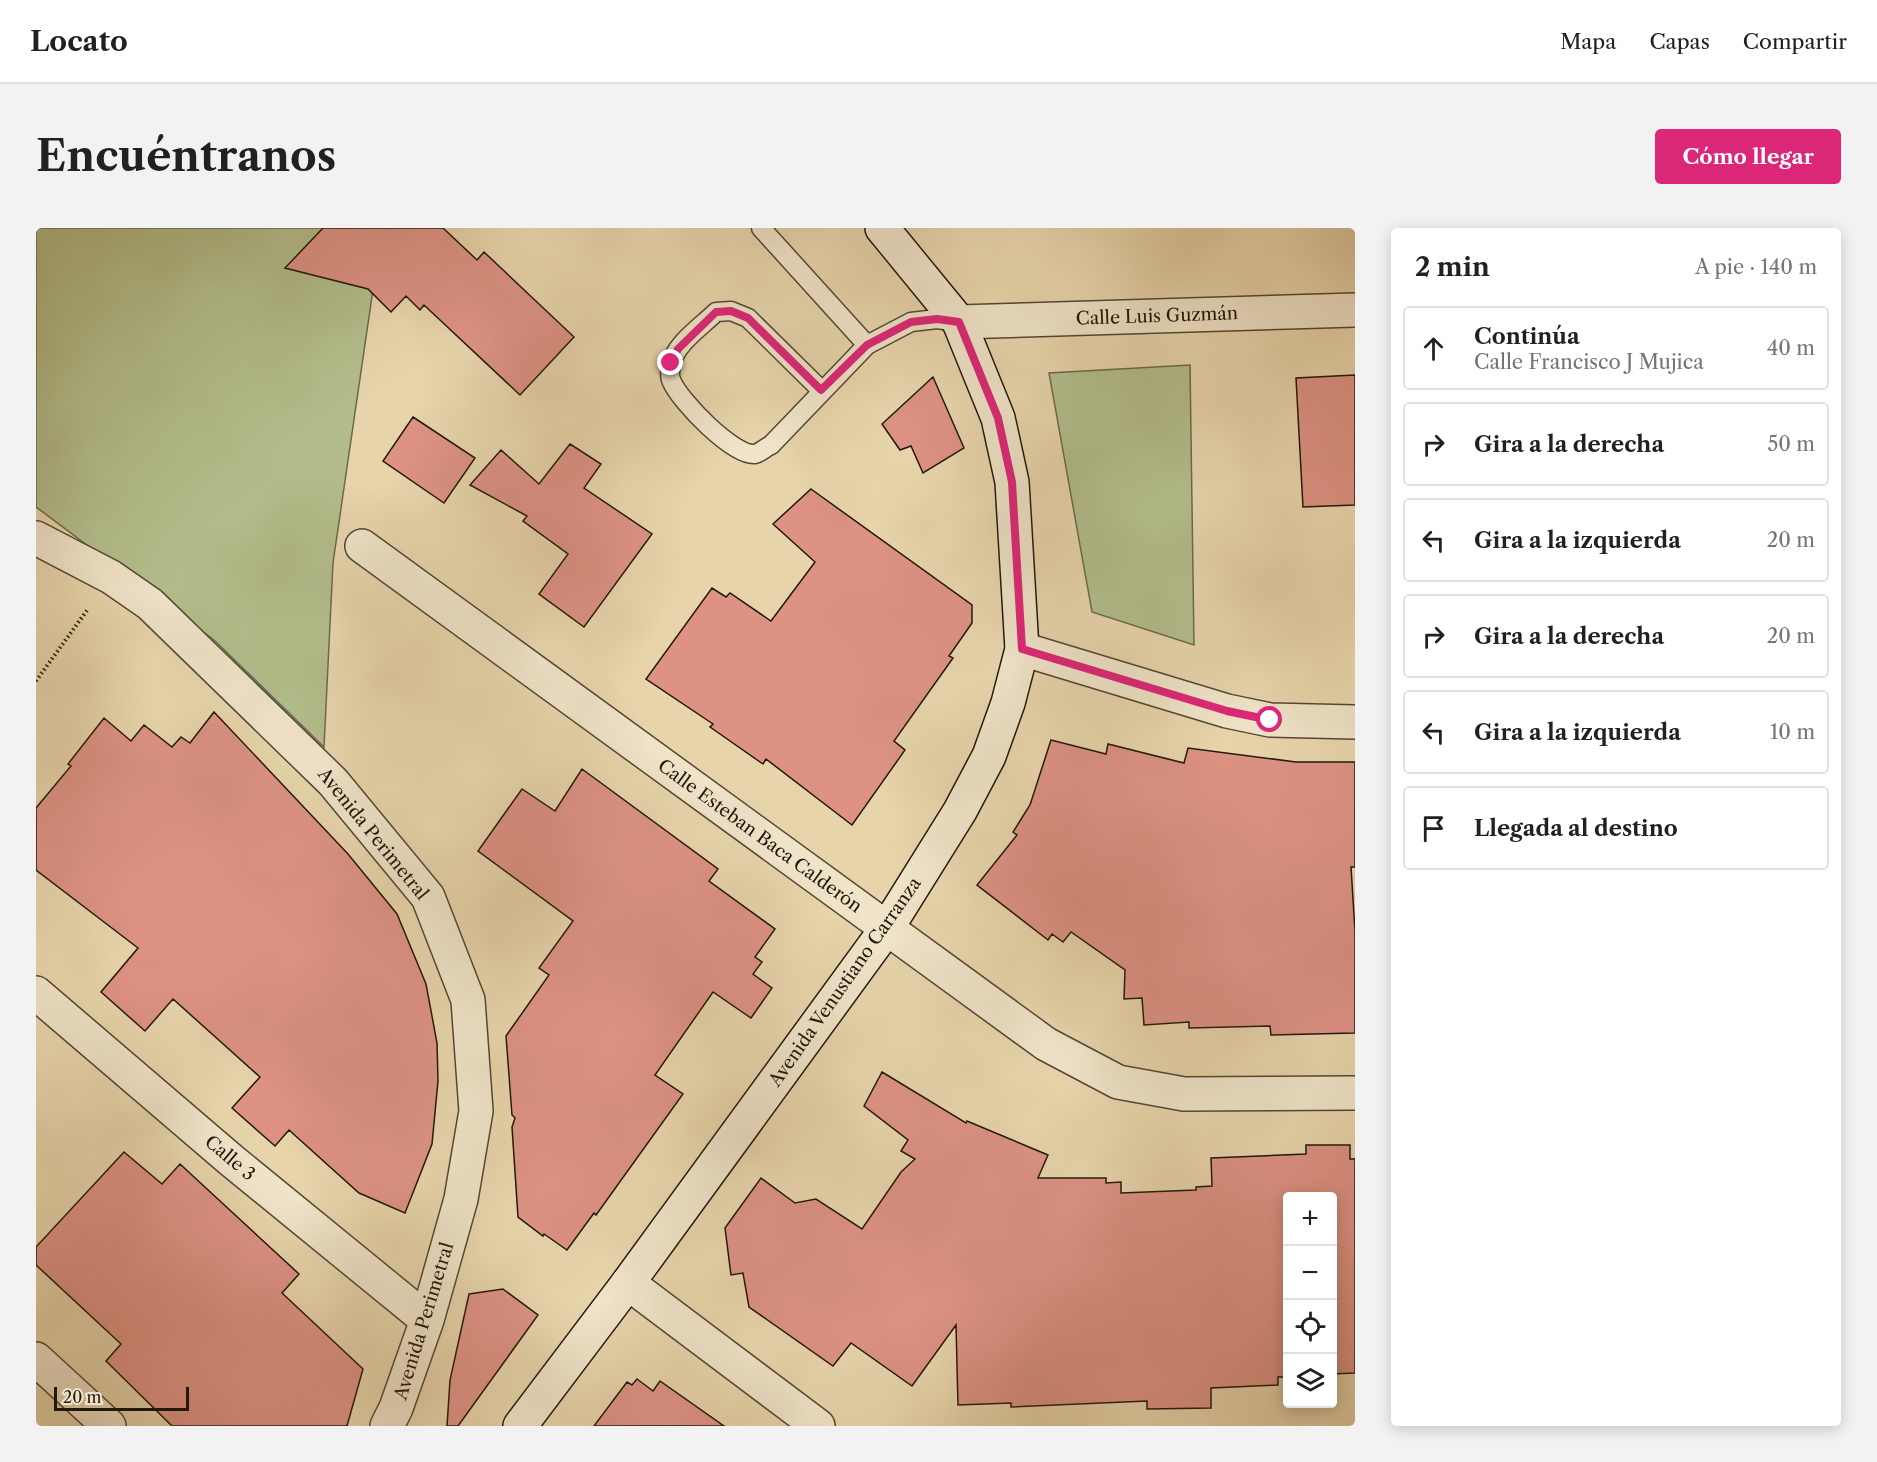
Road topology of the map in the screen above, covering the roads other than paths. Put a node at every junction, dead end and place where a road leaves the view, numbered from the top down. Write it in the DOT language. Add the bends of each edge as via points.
graph roads {
  1 [pos="761,228"];
  2 [pos="882,228"];
  3 [pos="1355,310"];
  4 [pos="959,322"];
  5 [pos="867,345"];
  6 [pos="821,390"];
  7 [pos="36,538"];
  8 [pos="362,546"];
  9 [pos="1022,649"];
  10 [pos="1355,722"];
  11 [pos="887,928"];
  12 [pos="36,993"];
  13 [pos="1355,1093"];
  14 [pos="628,1283"];
  15 [pos="427,1320"];
  16 [pos="36,1359"];
  17 [pos="109,1426"];
  18 [pos="387,1426"];
  19 [pos="520,1426"];
  20 [pos="818,1426"];
  1 -- 5 [label="lane"];
  2 -- 4 [label="street, Avenida Venustiano Carranza"];
  3 -- 4 [label="street, Calle Luis Guzmán"];
  4 -- 5 [label="lane" via="911,322"];
  4 -- 9 [label="street, Avenida Venustiano Carranza" via="998,418 1012,482"];
  5 -- 6 [label="lane"];
  6 -- 6 [label="lane" via="771,445 755,454 726,443 678,394 670,379 671,363 678,349 716,312 731,311 748,318"];
  7 -- 15 [label="street, Avenida Perimetral" via="111,577 150,604 333,782 428,897 468,1000 476,1111 461,1199"];
  8 -- 11 [label="street, Calle Esteban Baca Calderón"];
  9 -- 10 [label="street" via="1227,711 1270,720"];
  9 -- 11 [label="street, Avenida Venustiano Carranza" via="989,756 960,811"];
  11 -- 13 [label="street, Calle Esteban Baca Calderón" via="1046,1044 1118,1082 1184,1094"];
  11 -- 14 [label="street, Avenida Venustiano Carranza"];
  12 -- 15 [label="street, Calle 3" via="231,1160"];
  14 -- 19 [label="street, Avenida Venustiano Carranza"];
  14 -- 20 [label="street"];
  15 -- 18 [label="street, Avenida Perimetral"];
  16 -- 17 [label="street"];
}
